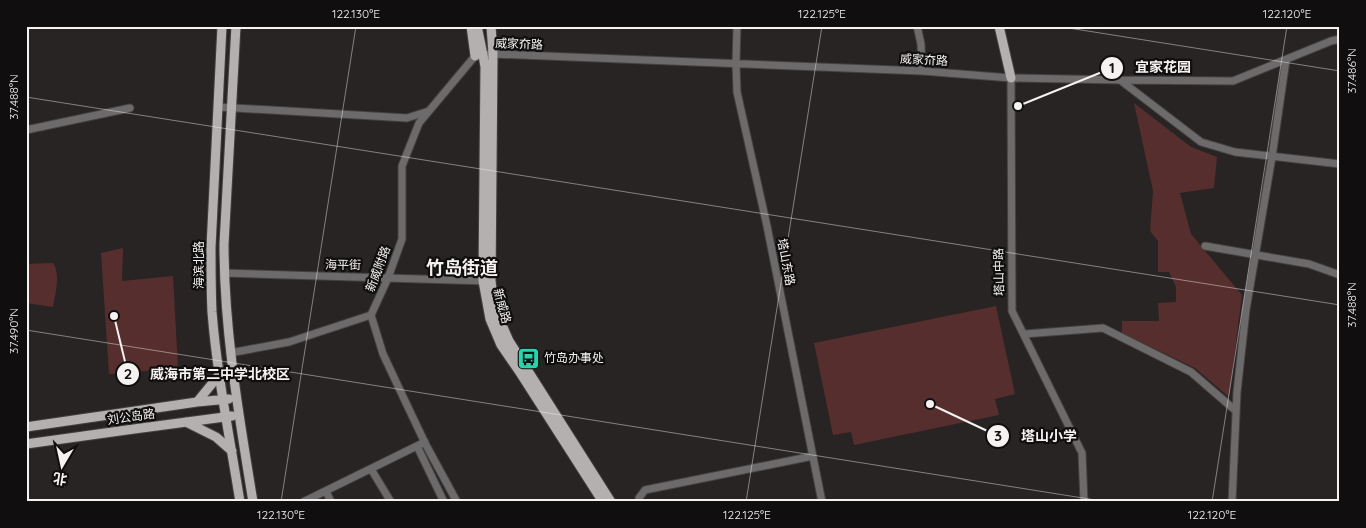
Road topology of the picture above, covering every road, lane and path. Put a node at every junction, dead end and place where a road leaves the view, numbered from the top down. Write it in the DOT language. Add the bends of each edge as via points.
graph roads {
  1 [pos="222,26"];
  2 [pos="236,26"];
  3 [pos="471,26"];
  4 [pos="477,26"];
  5 [pos="491,26"];
  6 [pos="737,26"];
  7 [pos="917,26"];
  8 [pos="999,26"];
  9 [pos="1340,39"];
  10 [pos="493,54"];
  11 [pos="479,56"];
  12 [pos="1286,60"];
  13 [pos="736,64"];
  14 [pos="922,71"];
  15 [pos="1011,78"];
  16 [pos="1120,80"];
  17 [pos="218,107"];
  18 [pos="232,107"];
  19 [pos="130,108"];
  20 [pos="430,110"];
  21 [pos="26,130"];
  22 [pos="1272,157"];
  23 [pos="1340,164"];
  24 [pos="1205,246"];
  25 [pos="1255,255"];
  26 [pos="224,273"];
  27 [pos="1340,274"];
  28 [pos="388,278"];
  29 [pos="487,281"];
  30 [pos="371,315"];
  31 [pos="1024,334"];
  32 [pos="230,353"];
  33 [pos="220,374"];
  34 [pos="236,398"];
  35 [pos="224,399"];
  36 [pos="197,402"];
  37 [pos="1236,411"];
  38 [pos="239,415"];
  39 [pos="226,417"];
  40 [pos="186,422"];
  41 [pos="26,427"];
  42 [pos="425,442"];
  43 [pos="26,444"];
  44 [pos="417,446"];
  45 [pos="232,451"];
  46 [pos="813,456"];
  47 [pos="371,468"];
  48 [pos="326,490"];
  49 [pos="240,502"];
  50 [pos="253,502"];
  51 [pos="303,502"];
  52 [pos="331,502"];
  53 [pos="391,502"];
  54 [pos="444,502"];
  55 [pos="457,502"];
  56 [pos="603,502"];
  57 [pos="612,502"];
  58 [pos="639,502"];
  59 [pos="822,502"];
  60 [pos="1084,502"];
  61 [pos="1232,502"];
  1 -- 17 [label="main road, 海滨北路"];
  2 -- 18 [label="main road, 海滨北路"];
  3 -- 11 [label="main road"];
  4 -- 11 [label="main road, 新威路"];
  5 -- 10 [label="main road, 新威路"];
  6 -- 13 [label="street, 塔山东路"];
  7 -- 14 [label="street"];
  8 -- 15 [label="main road, 塔山中路"];
  9 -- 12 [label="street, 威家夼路"];
  10 -- 11 [label="street, 威家夼路"];
  10 -- 13 [label="street, 威家夼路"];
  10 -- 29 [label="main road, 新威路"];
  11 -- 20 [label="street, 新威附路"];
  11 -- 29 [label="main road, 新威路" via="485,67"];
  12 -- 16 [label="street, 威家夼路" via="1233,81"];
  12 -- 22 [label="street"];
  13 -- 14 [label="street, 威家夼路"];
  13 -- 46 [label="street, 塔山东路" via="737,92"];
  14 -- 15 [label="street, 威家夼路"];
  15 -- 16 [label="street, 威家夼路"];
  15 -- 31 [label="street, 塔山中路" via="1012,311"];
  16 -- 22 [label="street" via="1200,142 1235,152"];
  17 -- 18 [label="street"];
  17 -- 33 [label="main road, 海滨北路" via="211,274"];
  18 -- 20 [label="street" via="407,118"];
  18 -- 26 [label="main road, 海滨北路"];
  19 -- 21 [label="street"];
  20 -- 28 [label="street, 新威附路" via="419,123 402,166 402,238"];
  22 -- 23 [label="street"];
  22 -- 25 [label="street"];
  24 -- 25 [label="street"];
  25 -- 27 [label="street" via="1309,264"];
  25 -- 37 [label="street"];
  26 -- 28 [label="street, 海平街"];
  26 -- 32 [label="main road, 海滨北路"];
  28 -- 29 [label="street, 海平街"];
  28 -- 30 [label="street, 新威附路"];
  29 -- 56 [label="main road, 新威路" via="490,319 501,345"];
  29 -- 57 [label="main road, 新威路" via="509,341"];
  30 -- 32 [label="street" via="289,342"];
  30 -- 42 [label="street" via="383,354"];
  31 -- 37 [label="street" via="1103,328 1191,372"];
  31 -- 60 [label="street, 塔山中路" via="1082,453"];
  32 -- 34 [label="main road, 海滨北路"];
  33 -- 35 [label="main road, 海滨北路"];
  33 -- 36 [label="main road"];
  34 -- 35 [label="main road, 刘公岛路"];
  34 -- 38 [label="main road, 海滨北路"];
  35 -- 36 [label="main road, 刘公岛路"];
  35 -- 39 [label="main road, 海滨北路"];
  36 -- 41 [label="main road, 刘公岛路"];
  37 -- 61 [label="street"];
  38 -- 39 [label="main road, 刘公岛路"];
  38 -- 50 [label="main road, 海滨北路"];
  39 -- 40 [label="main road, 刘公岛路"];
  39 -- 45 [label="main road, 海滨北路"];
  40 -- 43 [label="main road, 刘公岛路"];
  40 -- 45 [label="main road" via="216,437"];
  42 -- 44 [label="street"];
  42 -- 55 [label="street"];
  44 -- 47 [label="street"];
  44 -- 54 [label="street"];
  45 -- 49 [label="main road, 海滨北路"];
  46 -- 58 [label="street" via="645,490"];
  46 -- 59 [label="street, 塔山东路"];
  47 -- 48 [label="street"];
  47 -- 53 [label="street"];
  48 -- 51 [label="street"];
  48 -- 52 [label="street"];
}
